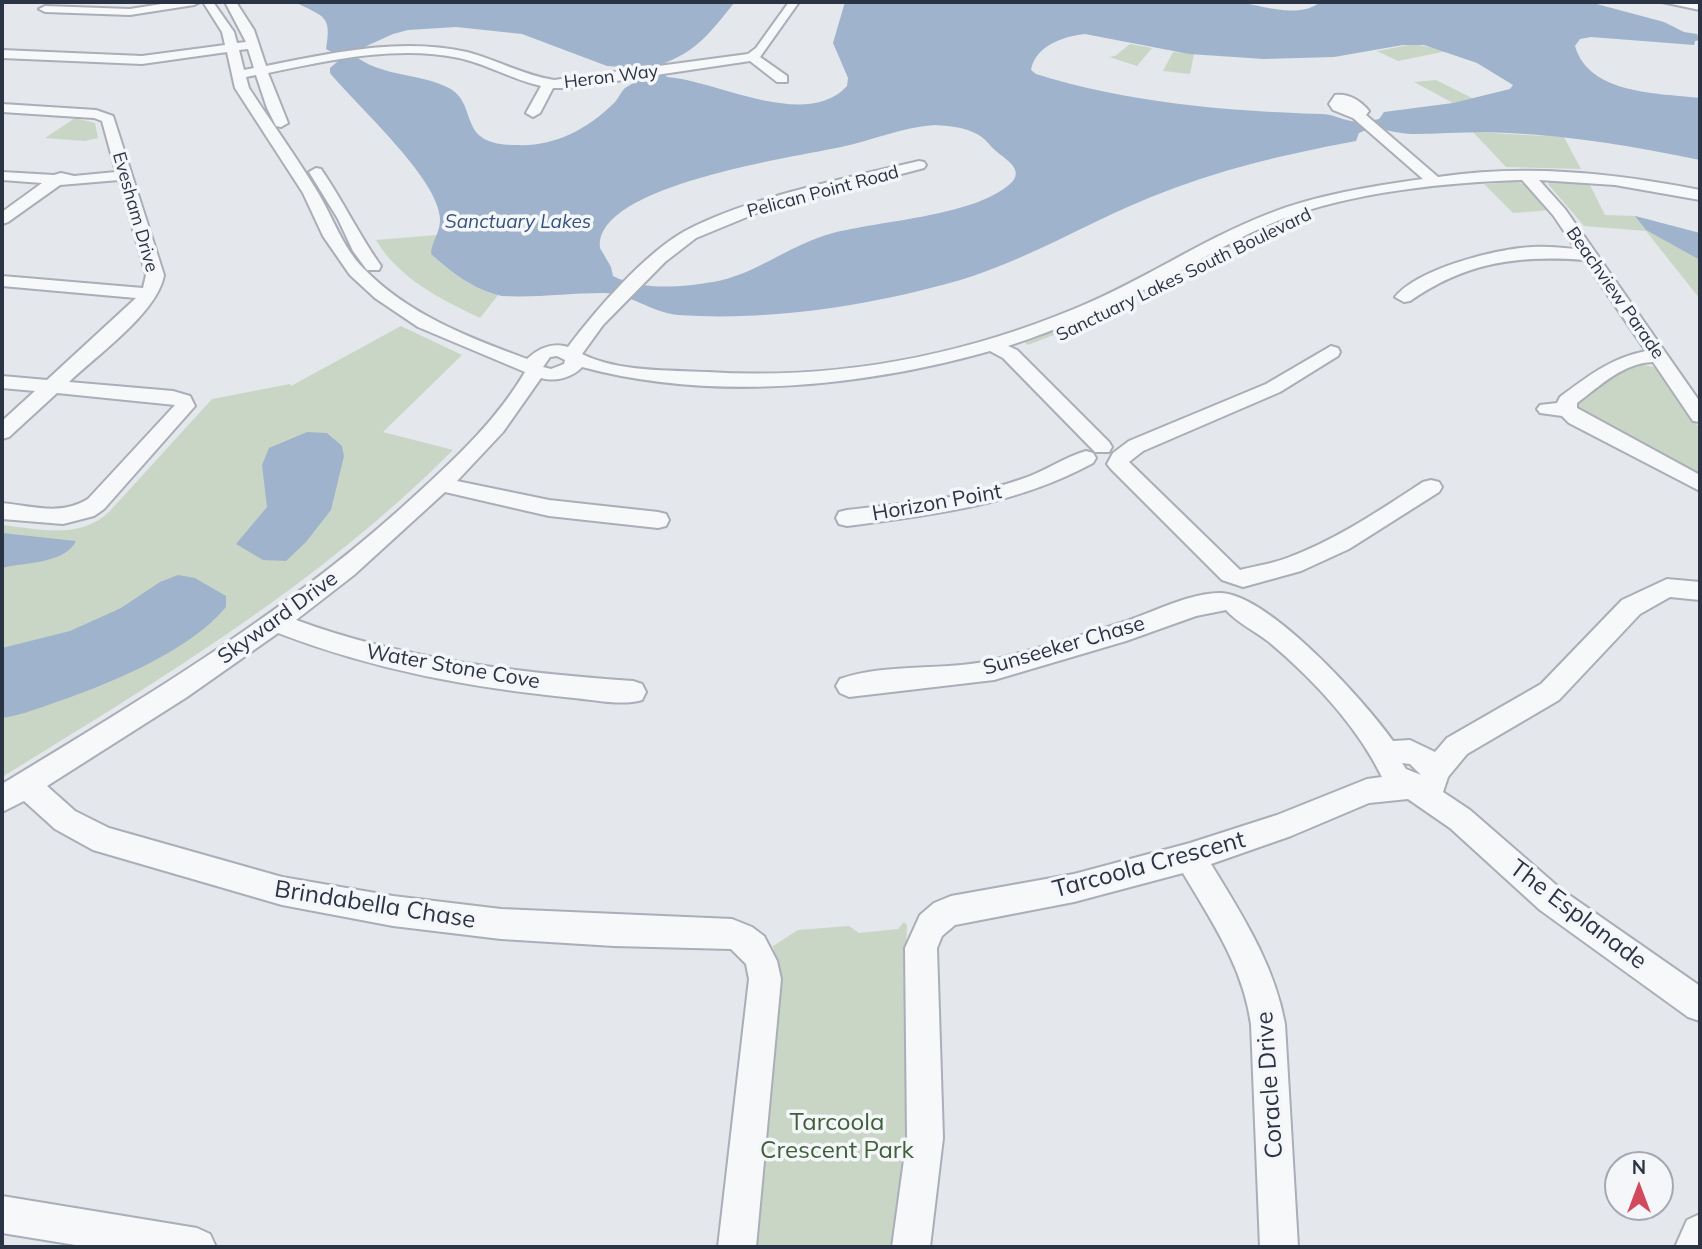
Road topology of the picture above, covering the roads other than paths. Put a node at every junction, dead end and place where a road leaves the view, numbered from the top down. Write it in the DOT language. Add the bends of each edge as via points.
graph roads {
  1 [pos="194,2"];
  2 [pos="208,2"];
  3 [pos="231,2"];
  4 [pos="794,2"];
  5 [pos="1674,3"];
  6 [pos="1700,7"];
  7 [pos="45,9"];
  8 [pos="1686,18"];
  9 [pos="254,44"];
  10 [pos="233,47"];
  11 [pos="2,54"];
  12 [pos="752,57"];
  13 [pos="259,71"];
  14 [pos="237,75"];
  15 [pos="782,79"];
  16 [pos="548,84"];
  17 [pos="2,108"];
  18 [pos="534,114"];
  19 [pos="1366,122"];
  20 [pos="919,165"];
  21 [pos="2,168"];
  22 [pos="124,171"];
  23 [pos="1525,174"];
  24 [pos="2,176"];
  25 [pos="62,176"];
  26 [pos="1434,181"];
  27 [pos="1700,195"];
  28 [pos="2,219"];
  29 [pos="346,219"];
  30 [pos="325,225"];
  31 [pos="1589,255"];
  32 [pos="2,281"];
  33 [pos="151,290"];
  34 [pos="1404,297"];
  35 [pos="1332,349"];
  36 [pos="1655,351"];
  37 [pos="1000,353"];
  38 [pos="554,363"];
  39 [pos="2,382"];
  40 [pos="52,386"];
  41 [pos="1700,416"];
  42 [pos="2,432"];
  43 [pos="1107,457"];
  44 [pos="441,484"];
  45 [pos="1700,485"];
  46 [pos="1431,487"];
  47 [pos="2,511"];
  48 [pos="847,518"];
  49 [pos="661,520"];
  50 [pos="1700,591"];
  51 [pos="1228,592"];
  52 [pos="276,622"];
  53 [pos="849,686"];
  54 [pos="637,692"];
  55 [pos="1457,746"];
  56 [pos="1400,757"];
  57 [pos="1424,782"];
  58 [pos="1367,791"];
  59 [pos="13,792"];
  60 [pos="1190,858"];
  61 [pos="1700,1005"];
  62 [pos="2,1214"];
  63 [pos="1700,1233"];
  64 [pos="197,1247"];
  65 [pos="737,1247"];
  66 [pos="911,1247"];
  67 [pos="1279,1247"];
  68 [pos="1694,1247"];
  1 -- 7 [label="street" via="130,12"];
  2 -- 10 [label="street, Sanctuary Lakes South Boulevard"];
  3 -- 9 [label="street, Sanctuary Lakes South Boulevard" via="245,20"];
  4 -- 12 [label="street"];
  5 -- 6 [label="street"];
  5 -- 8 [label="street"];
  9 -- 10 [label="street"];
  9 -- 13 [label="street, Sanctuary Lakes South Boulevard"];
  10 -- 11 [label="street" via="133,60"];
  10 -- 14 [label="street, Sanctuary Lakes South Boulevard"];
  12 -- 15 [label="street"];
  12 -- 16 [label="street, Heron Way"];
  13 -- 14 [label="street, Heron Way"];
  13 -- 16 [label="street, Heron Way" via="413,50 477,58"];
  13 -- 29 [label="street, Sanctuary Lakes South Boulevard" via="277,116"];
  14 -- 30 [label="street, Sanctuary Lakes South Boulevard" via="311,193"];
  16 -- 18 [label="street"];
  17 -- 22 [label="street, Evesham Drive" via="105,116"];
  19 -- 26 [label="street"];
  20 -- 38 [label="street, Pelican Point Road" via="785,199 714,224 674,246"];
  21 -- 25 [label="street"];
  22 -- 25 [label="street" via="85,180"];
  22 -- 33 [label="street, Evesham Drive" via="154,269"];
  23 -- 26 [label="street, Sanctuary Lakes South Boulevard"];
  23 -- 27 [label="street, Sanctuary Lakes South Boulevard" via="1611,178"];
  23 -- 31 [label="street, Beachview Parade"];
  24 -- 25 [label="street"];
  25 -- 28 [label="street"];
  26 -- 37 [label="street, Sanctuary Lakes South Boulevard" via="1349,197 1273,228 1104,318"];
  29 -- 30 [label="street"];
  29 -- 38 [label="street, Sanctuary Lakes South Boulevard" via="368,261 411,299 501,344"];
  30 -- 38 [label="street, Sanctuary Lakes South Boulevard" via="356,271 393,304 451,336"];
  31 -- 34 [label="street" via="1514,254 1435,276"];
  31 -- 36 [label="street, Beachview Parade"];
  32 -- 33 [label="street"];
  33 -- 40 [label="street, Evesham Drive" via="137,309"];
  35 -- 43 [label="street, Horizon Point" via="1273,388"];
  36 -- 41 [label="street, Beachview Parade"];
  36 -- 45 [label="street" via="1622,360 1557,410"];
  37 -- 38 [label="street, Sanctuary Lakes South Boulevard" via="905,379 768,393 689,390"];
  37 -- 43 [label="street"];
  38 -- 44 [label="street, Skyward Drive"];
  39 -- 40 [label="street"];
  40 -- 42 [label="street, Evesham Drive"];
  40 -- 47 [label="street" via="173,397 183,400 185,406 85,512 67,517"];
  43 -- 48 [label="street, Horizon Point" via="968,502"];
  43 -- 51 [label="street"];
  44 -- 49 [label="street" via="547,508"];
  44 -- 52 [label="street, Skyward Drive" via="349,566"];
  46 -- 51 [label="street, Sunseeker Chase" via="1344,540"];
  50 -- 55 [label="street" via="1667,588 1631,607 1550,692"];
  51 -- 53 [label="street, Sunseeker Chase" via="1126,631 994,670"];
  51 -- 56 [label="street" via="1272,629"];
  52 -- 54 [label="street, Water Stone Cove" via="352,648 419,664 535,683"];
  52 -- 59 [label="street, Skyward Drive"];
  55 -- 56 [label="street"];
  55 -- 57 [label="street"];
  56 -- 57 [label="street, The Esplanade" via="1396,778"];
  56 -- 58 [label="street, Tarcoola Crescent"];
  57 -- 58 [label="street, Tarcoola Crescent"];
  57 -- 61 [label="street, The Esplanade" via="1551,900"];
  58 -- 60 [label="street, Tarcoola Crescent"];
  59 -- 65 [label="street, Brindabella Chase" via="103,839 282,891 453,919 601,930 723,932 748,941 763,963 765,979"];
  60 -- 66 [label="street, Tarcoola Crescent" via="1074,888 951,911 929,927 921,960 925,1138"];
  60 -- 67 [label="street, Coracle Drive" via="1253,968 1264,1000"];
  62 -- 64 [label="street"];
  63 -- 68 [label="street"];
}
